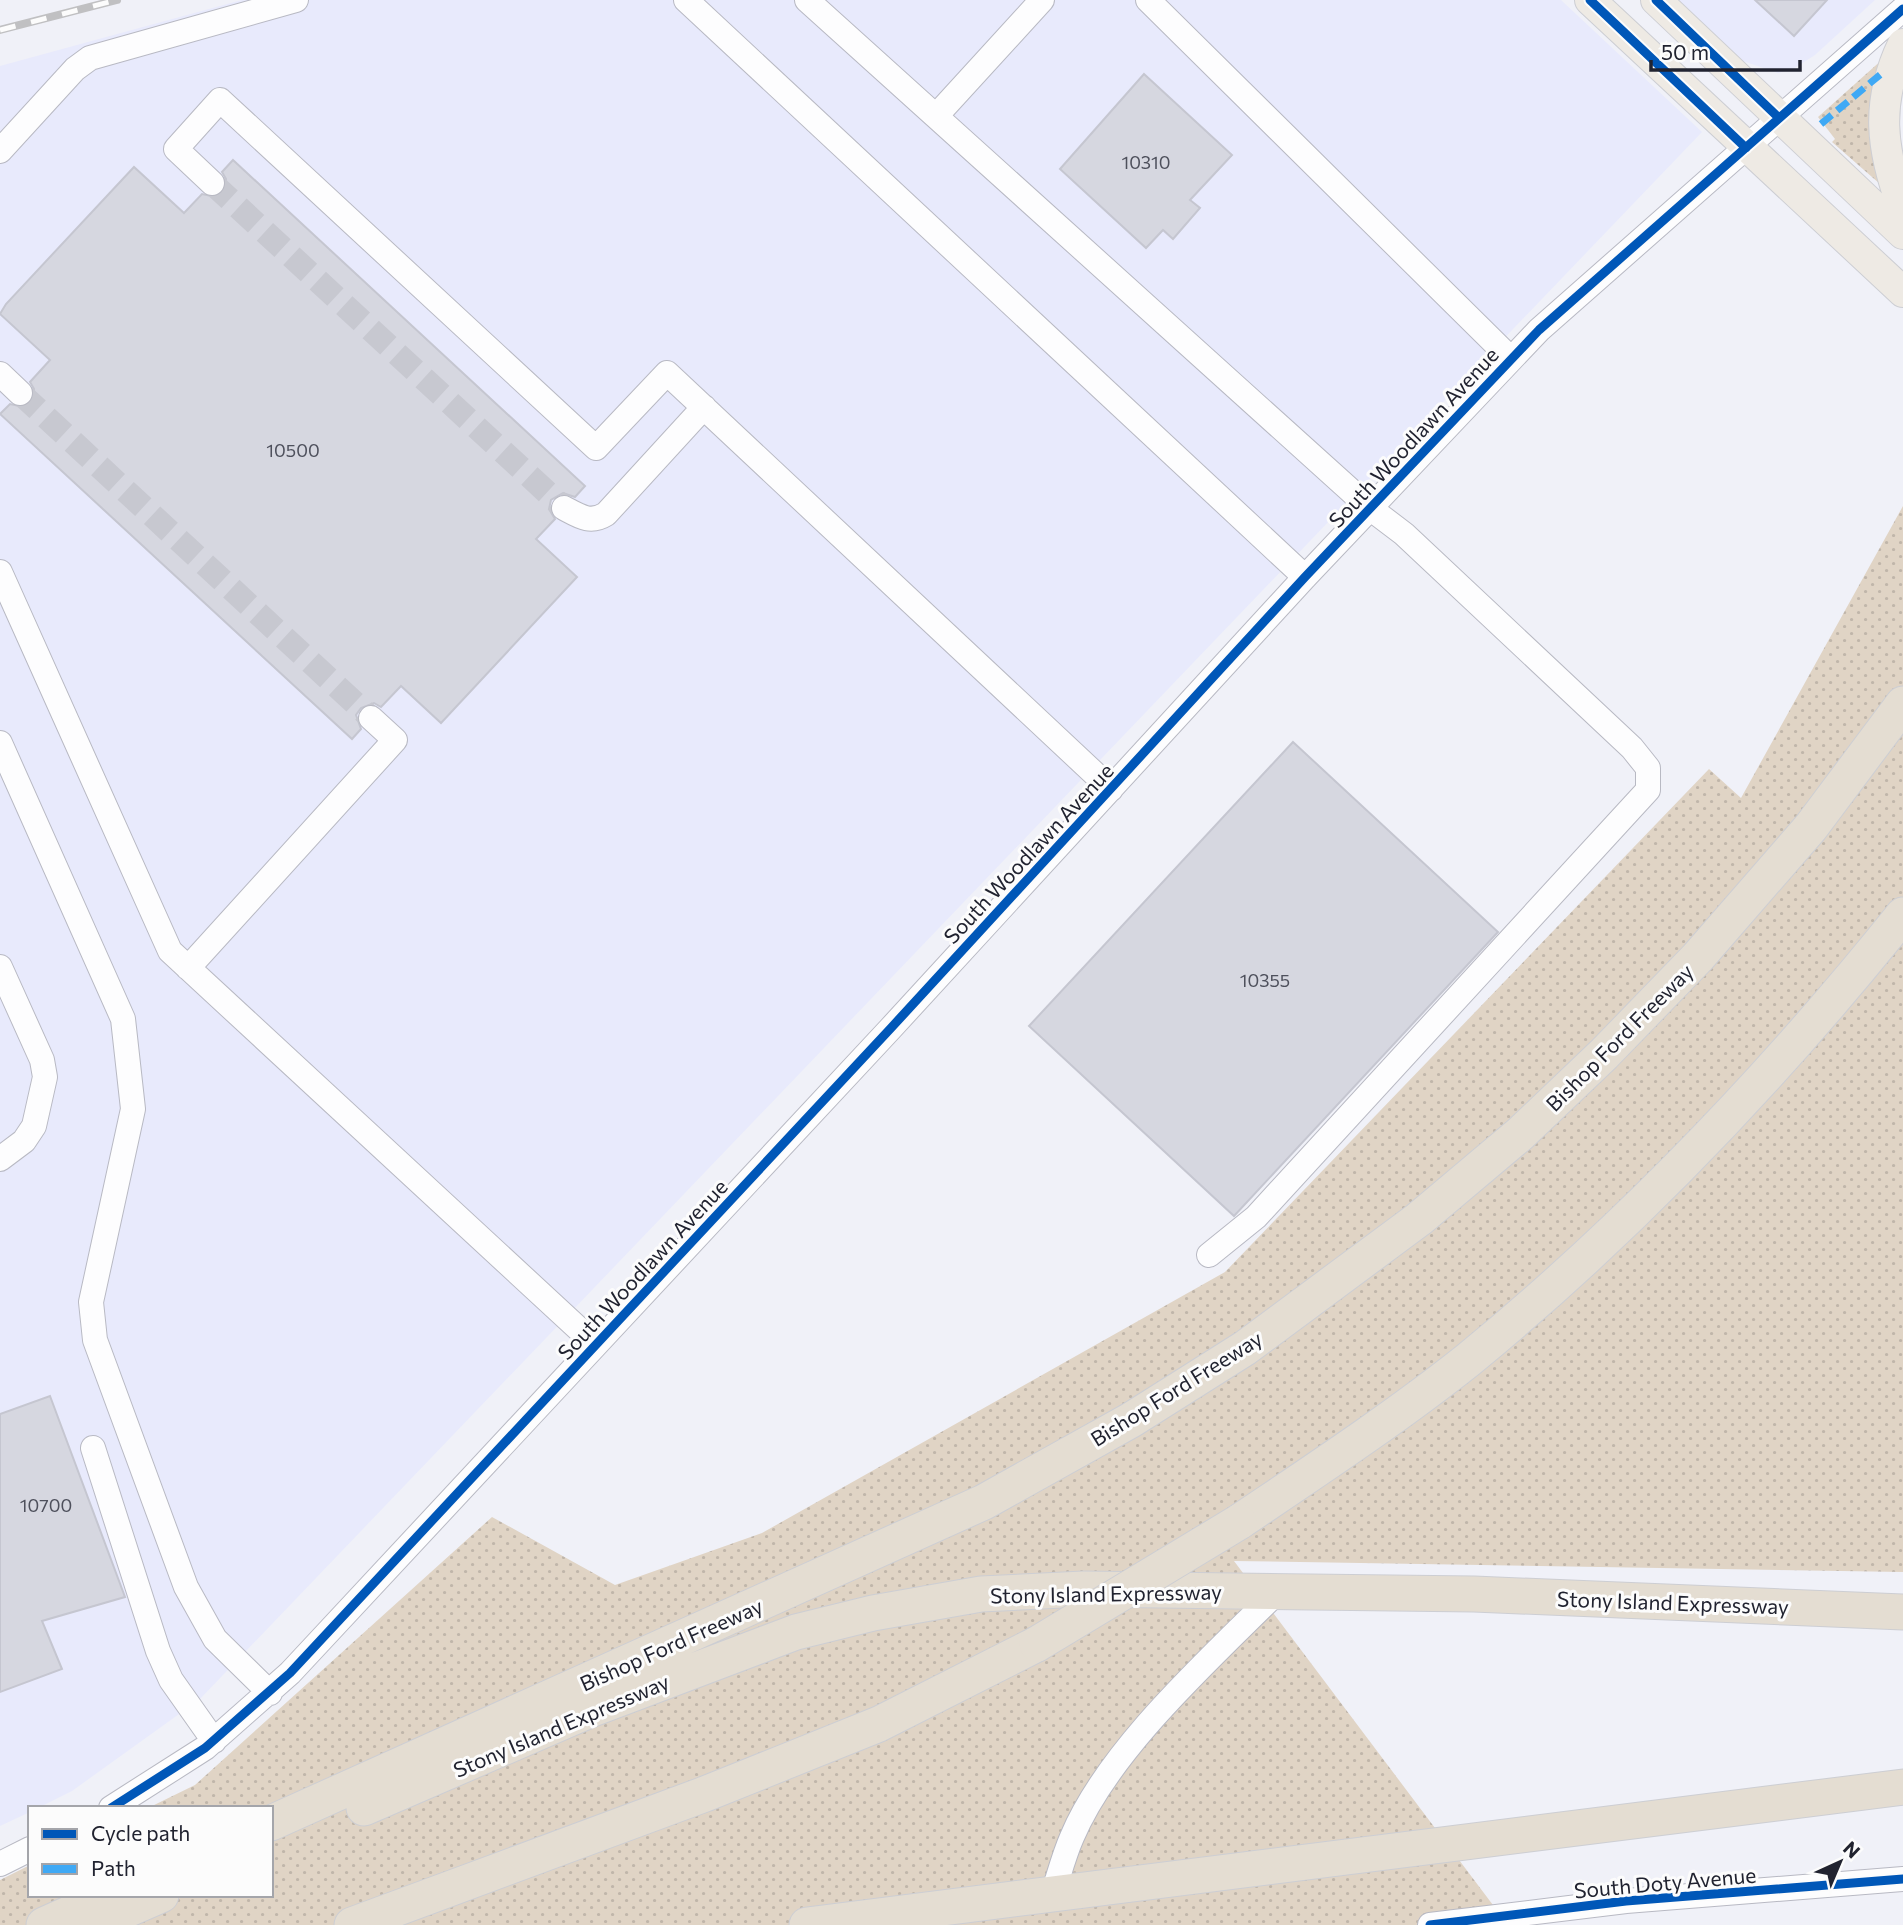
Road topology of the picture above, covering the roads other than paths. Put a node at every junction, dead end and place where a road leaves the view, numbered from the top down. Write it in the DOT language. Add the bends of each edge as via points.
graph roads {
  1 [pos="296,0"];
  2 [pos="686,0"];
  3 [pos="807,0"];
  4 [pos="1042,0"];
  5 [pos="1148,0"];
  6 [pos="1590,0"];
  7 [pos="1656,0"];
  8 [pos="1903,9"];
  9 [pos="1903,44"];
  10 [pos="936,116"];
  11 [pos="1778,117"];
  12 [pos="1746,148"];
  13 [pos="0,151"];
  14 [pos="212,183"];
  15 [pos="1903,208"];
  16 [pos="1903,234"];
  17 [pos="1903,292"];
  18 [pos="1511,359"];
  19 [pos="0,374"];
  20 [pos="20,393"];
  21 [pos="704,407"];
  22 [pos="564,508"];
  23 [pos="1371,509"];
  24 [pos="0,572"];
  25 [pos="1305,577"];
  26 [pos="1903,704"];
  27 [pos="371,718"];
  28 [pos="0,743"];
  29 [pos="1111,789"];
  30 [pos="1903,915"];
  31 [pos="0,967"];
  32 [pos="188,968"];
  33 [pos="0,1159"];
  34 [pos="1209,1255"];
  35 [pos="595,1344"];
  36 [pos="93,1448"];
  37 [pos="1277,1591"];
  38 [pos="1903,1603"];
  39 [pos="1864,1610"];
  40 [pos="1903,1612"];
  41 [pos="270,1693"];
  42 [pos="209,1745"];
  43 [pos="1903,1787"];
  44 [pos="114,1806"];
  45 [pos="273,1823"];
  46 [pos="273,1847"];
  47 [pos="28,1850"];
  48 [pos="0,1864"];
  49 [pos="1903,1879"];
  50 [pos="1053,1893"];
  51 [pos="107,1897"];
  52 [pos="156,1897"];
  53 [pos="44,1925"];
  54 [pos="92,1925"];
  55 [pos="352,1925"];
  56 [pos="807,1925"];
  57 [pos="1430,1925"];
  1 -- 13 [label="street" via="90,58"];
  2 -- 25 [label="street"];
  3 -- 10 [label="street"];
  4 -- 10 [label="street"];
  5 -- 18 [label="street"];
  6 -- 12 [label="main road"];
  7 -- 11 [label="main road"];
  8 -- 11 [label="street, South Woodlawn Avenue"];
  9 -- 15 [label="main road" via="1885,91 1883,130 1890,174"];
  10 -- 23 [label="street"];
  11 -- 12 [label="street, South Woodlawn Avenue"];
  11 -- 16 [label="main road"];
  12 -- 17 [label="main road"];
  12 -- 18 [label="street, South Woodlawn Avenue" via="1642,235"];
  14 -- 21 [label="street" via="176,149 220,100 596,448 667,373"];
  18 -- 23 [label="street, South Woodlawn Avenue"];
  19 -- 20 [label="street"];
  21 -- 22 [label="street" via="606,514 597,520 584,519"];
  21 -- 29 [label="street"];
  23 -- 25 [label="street, South Woodlawn Avenue"];
  23 -- 34 [label="street" via="1404,534 1632,748 1648,768 1648,790 1256,1217"];
  24 -- 32 [label="street" via="162,936"];
  25 -- 29 [label="street, South Woodlawn Avenue"];
  26 -- 45 [label="highway, Bishop Ford Freeway" via="1811,827 1698,957 1604,1054 1520,1134 1419,1219 1245,1348 1131,1420 984,1502"];
  27 -- 32 [label="street" via="395,740"];
  28 -- 41 [label="street" via="123,1019 133,1110 91,1303 95,1340 186,1587 215,1639"];
  29 -- 35 [label="street, South Woodlawn Avenue"];
  30 -- 55 [label="highway, bridge" via="1738,1109 1593,1251 1467,1360 1239,1522 1037,1644 879,1724"];
  31 -- 33 [label="street" via="42,1060 45,1077 34,1126 24,1141"];
  32 -- 35 [label="street"];
  35 -- 41 [label="street, South Woodlawn Avenue"];
  36 -- 42 [label="street" via="158,1651"];
  37 -- 39 [label="highway, Stony Island Expressway"];
  37 -- 46 [label="highway, Stony Island Expressway" via="1084,1589 981,1594 809,1629 590,1710"];
  37 -- 50 [label="street" via="1169,1699 1108,1776 1073,1835"];
  38 -- 39 [label="highway"];
  39 -- 40 [label="highway, Stony Island Expressway"];
  41 -- 42 [label="street, South Woodlawn Avenue"];
  42 -- 44 [label="street"];
  43 -- 50 [label="highway"];
  47 -- 48 [label="street"];
  49 -- 57 [label="street, South Doty Avenue" via="1626,1901"];
  50 -- 56 [label="highway"];
  51 -- 53 [label="highway"];
  52 -- 54 [label="highway"];
}
